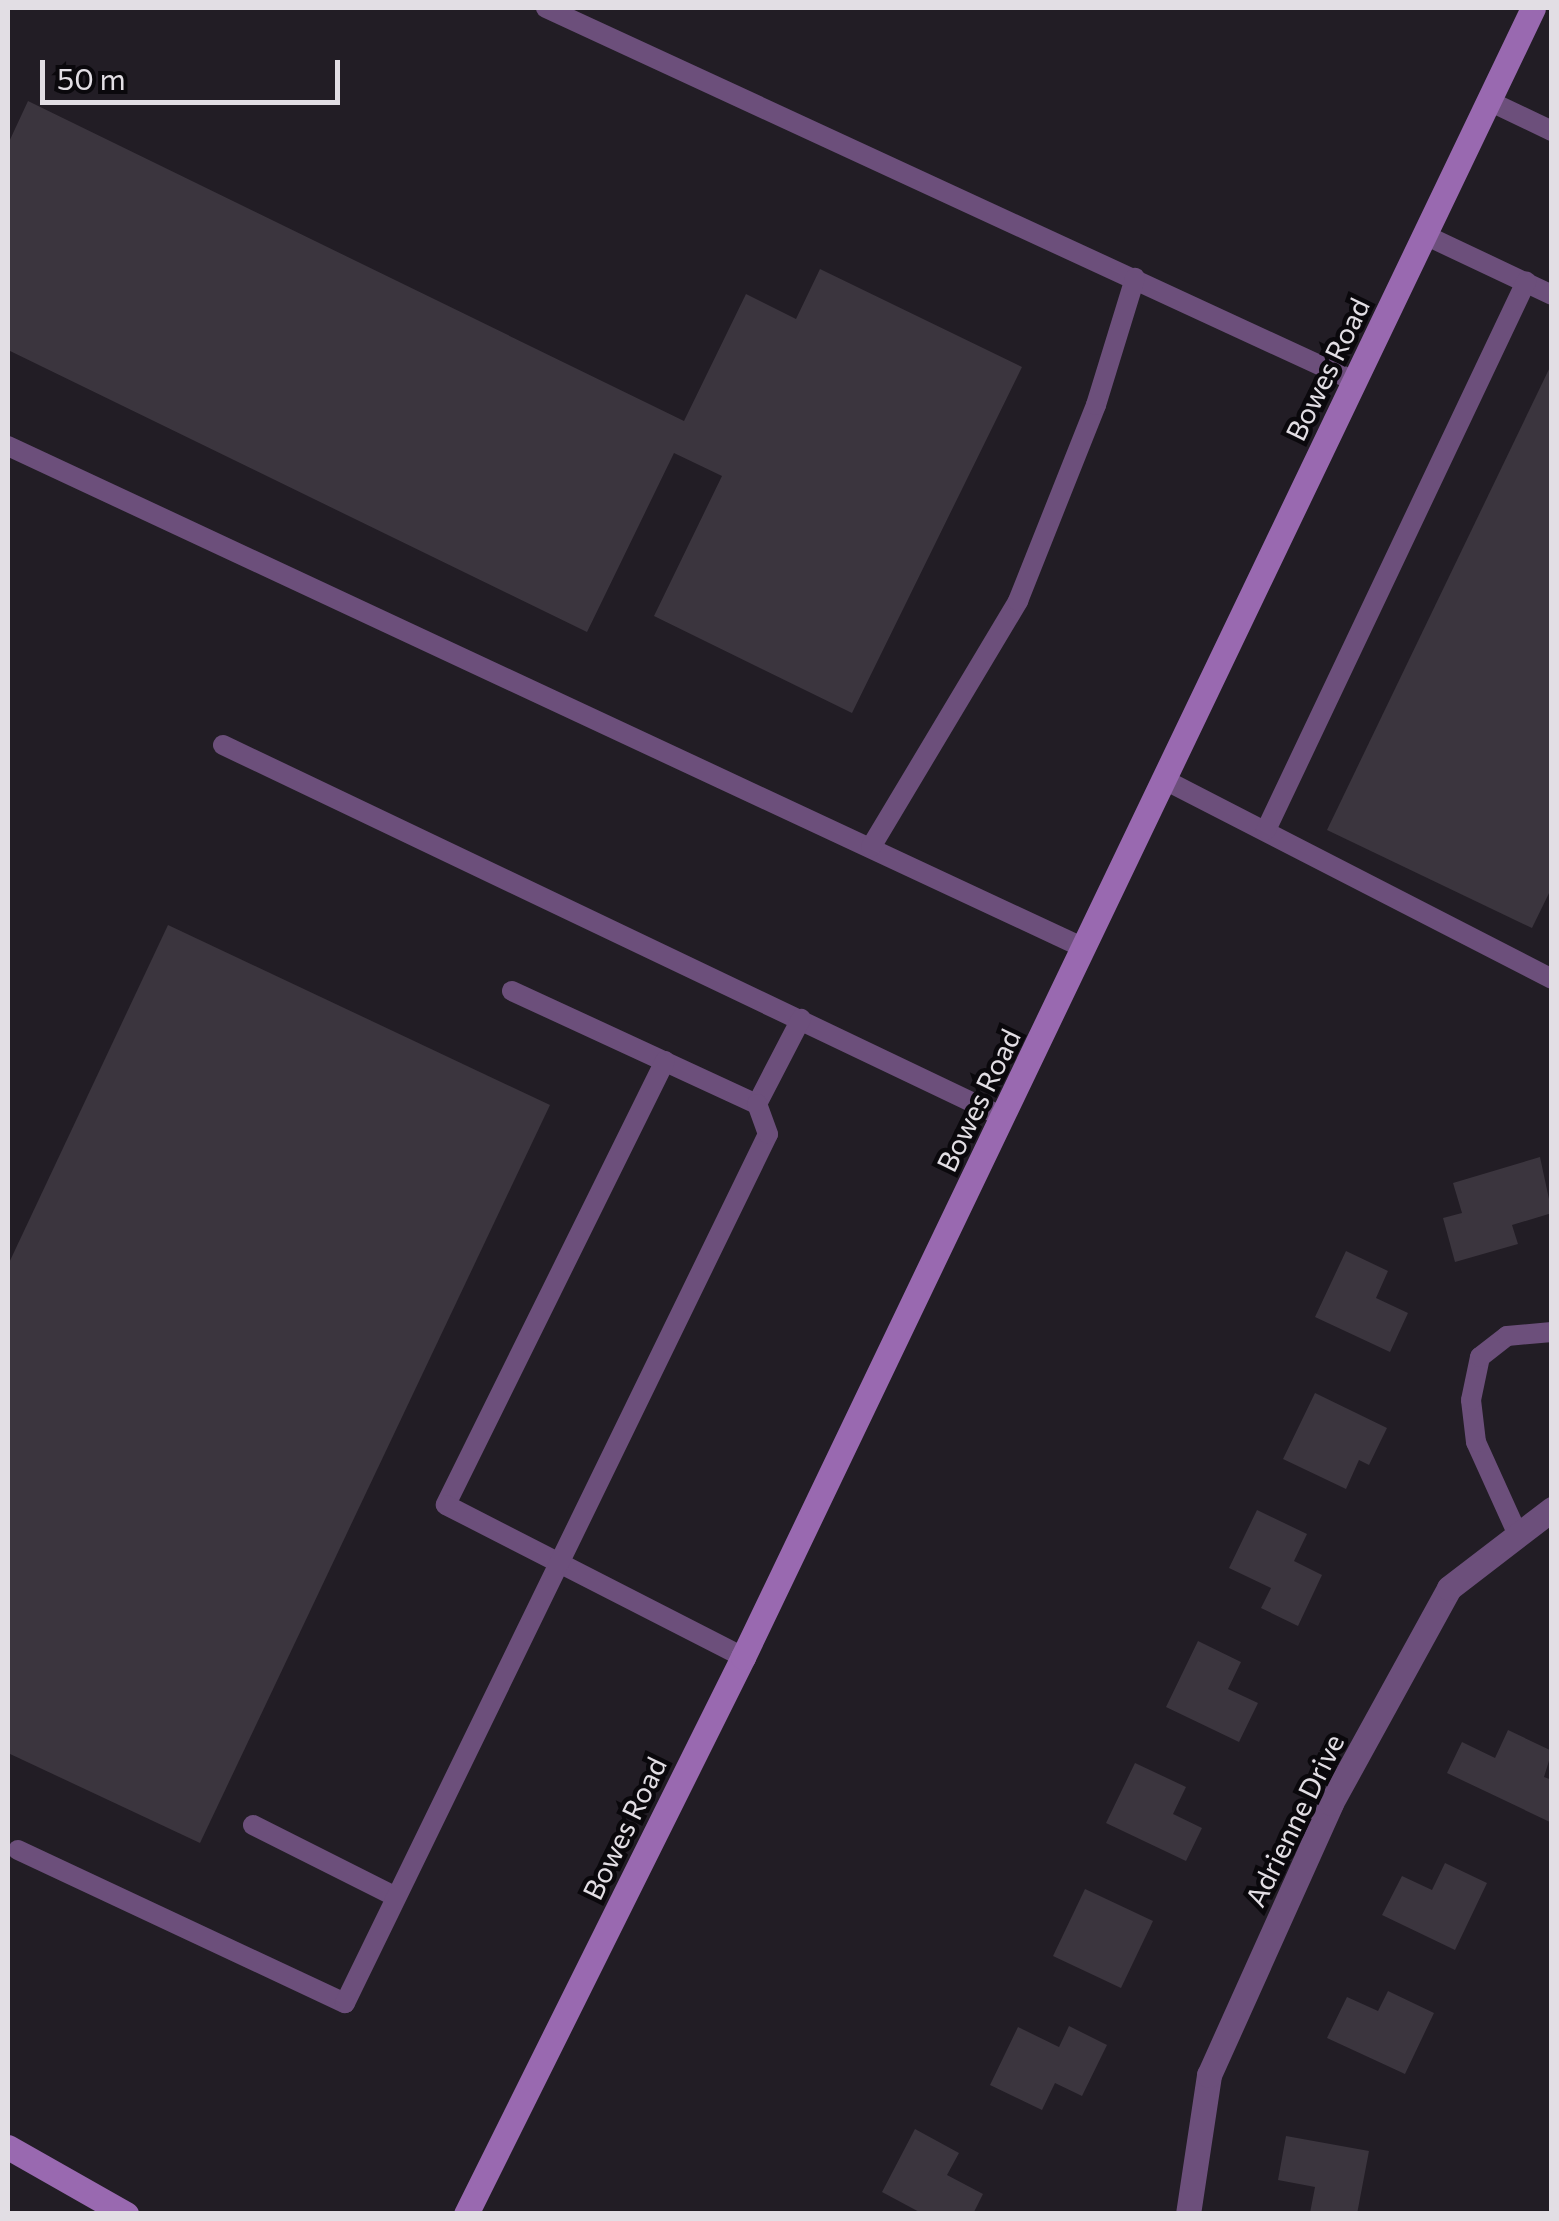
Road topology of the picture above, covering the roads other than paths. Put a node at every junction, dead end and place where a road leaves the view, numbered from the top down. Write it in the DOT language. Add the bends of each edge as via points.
graph roads {
  1 [pos="546,8"];
  2 [pos="1534,8"];
  3 [pos="1489,101"];
  4 [pos="1552,130"];
  5 [pos="1425,235"];
  6 [pos="1135,278"];
  7 [pos="1526,282"];
  8 [pos="1552,295"];
  9 [pos="1354,381"];
  10 [pos="8,446"];
  11 [pos="223,745"];
  12 [pos="1165,780"];
  13 [pos="1266,830"];
  14 [pos="870,847"];
  15 [pos="1084,948"];
  16 [pos="1552,979"];
  17 [pos="512,991"];
  18 [pos="801,1020"];
  19 [pos="665,1061"];
  20 [pos="757,1104"];
  21 [pos="1003,1117"];
  22 [pos="1552,1332"];
  23 [pos="1552,1509"];
  24 [pos="1518,1535"];
  25 [pos="559,1562"];
  26 [pos="743,1657"];
  27 [pos="253,1825"];
  28 [pos="18,1850"];
  29 [pos="396,1897"];
  30 [pos="9,2152"];
  31 [pos="1184,2212"];
  32 [pos="126,2214"];
  33 [pos="466,2214"];
  1 -- 6 [label="lane"];
  2 -- 3 [label="main road, Bowes Road"];
  3 -- 4 [label="lane"];
  3 -- 5 [label="main road, Bowes Road"];
  5 -- 7 [label="lane"];
  5 -- 9 [label="main road, Bowes Road"];
  6 -- 9 [label="lane"];
  6 -- 14 [label="lane" via="1096,405 1018,601"];
  7 -- 8 [label="lane"];
  7 -- 13 [label="lane"];
  9 -- 12 [label="main road, Bowes Road"];
  10 -- 14 [label="lane" via="561,709"];
  11 -- 18 [label="lane"];
  12 -- 13 [label="lane"];
  12 -- 15 [label="main road, Bowes Road"];
  13 -- 16 [label="lane"];
  14 -- 15 [label="lane"];
  15 -- 21 [label="main road, Bowes Road"];
  17 -- 19 [label="lane"];
  18 -- 20 [label="lane"];
  18 -- 21 [label="lane"];
  19 -- 20 [label="lane"];
  19 -- 25 [label="lane" via="446,1505"];
  20 -- 25 [label="lane" via="768,1134"];
  21 -- 26 [label="main road, Bowes Road"];
  22 -- 24 [label="lane" via="1508,1336 1480,1357 1471,1400 1476,1442"];
  23 -- 24 [label="street, Adrienne Drive"];
  24 -- 31 [label="street, Adrienne Drive" via="1449,1588 1331,1803 1209,2074"];
  25 -- 26 [label="lane"];
  25 -- 29 [label="lane"];
  26 -- 33 [label="main road, Bowes Road"];
  27 -- 29 [label="lane"];
  28 -- 29 [label="lane" via="345,2004"];
  30 -- 32 [label="main road"];
}
